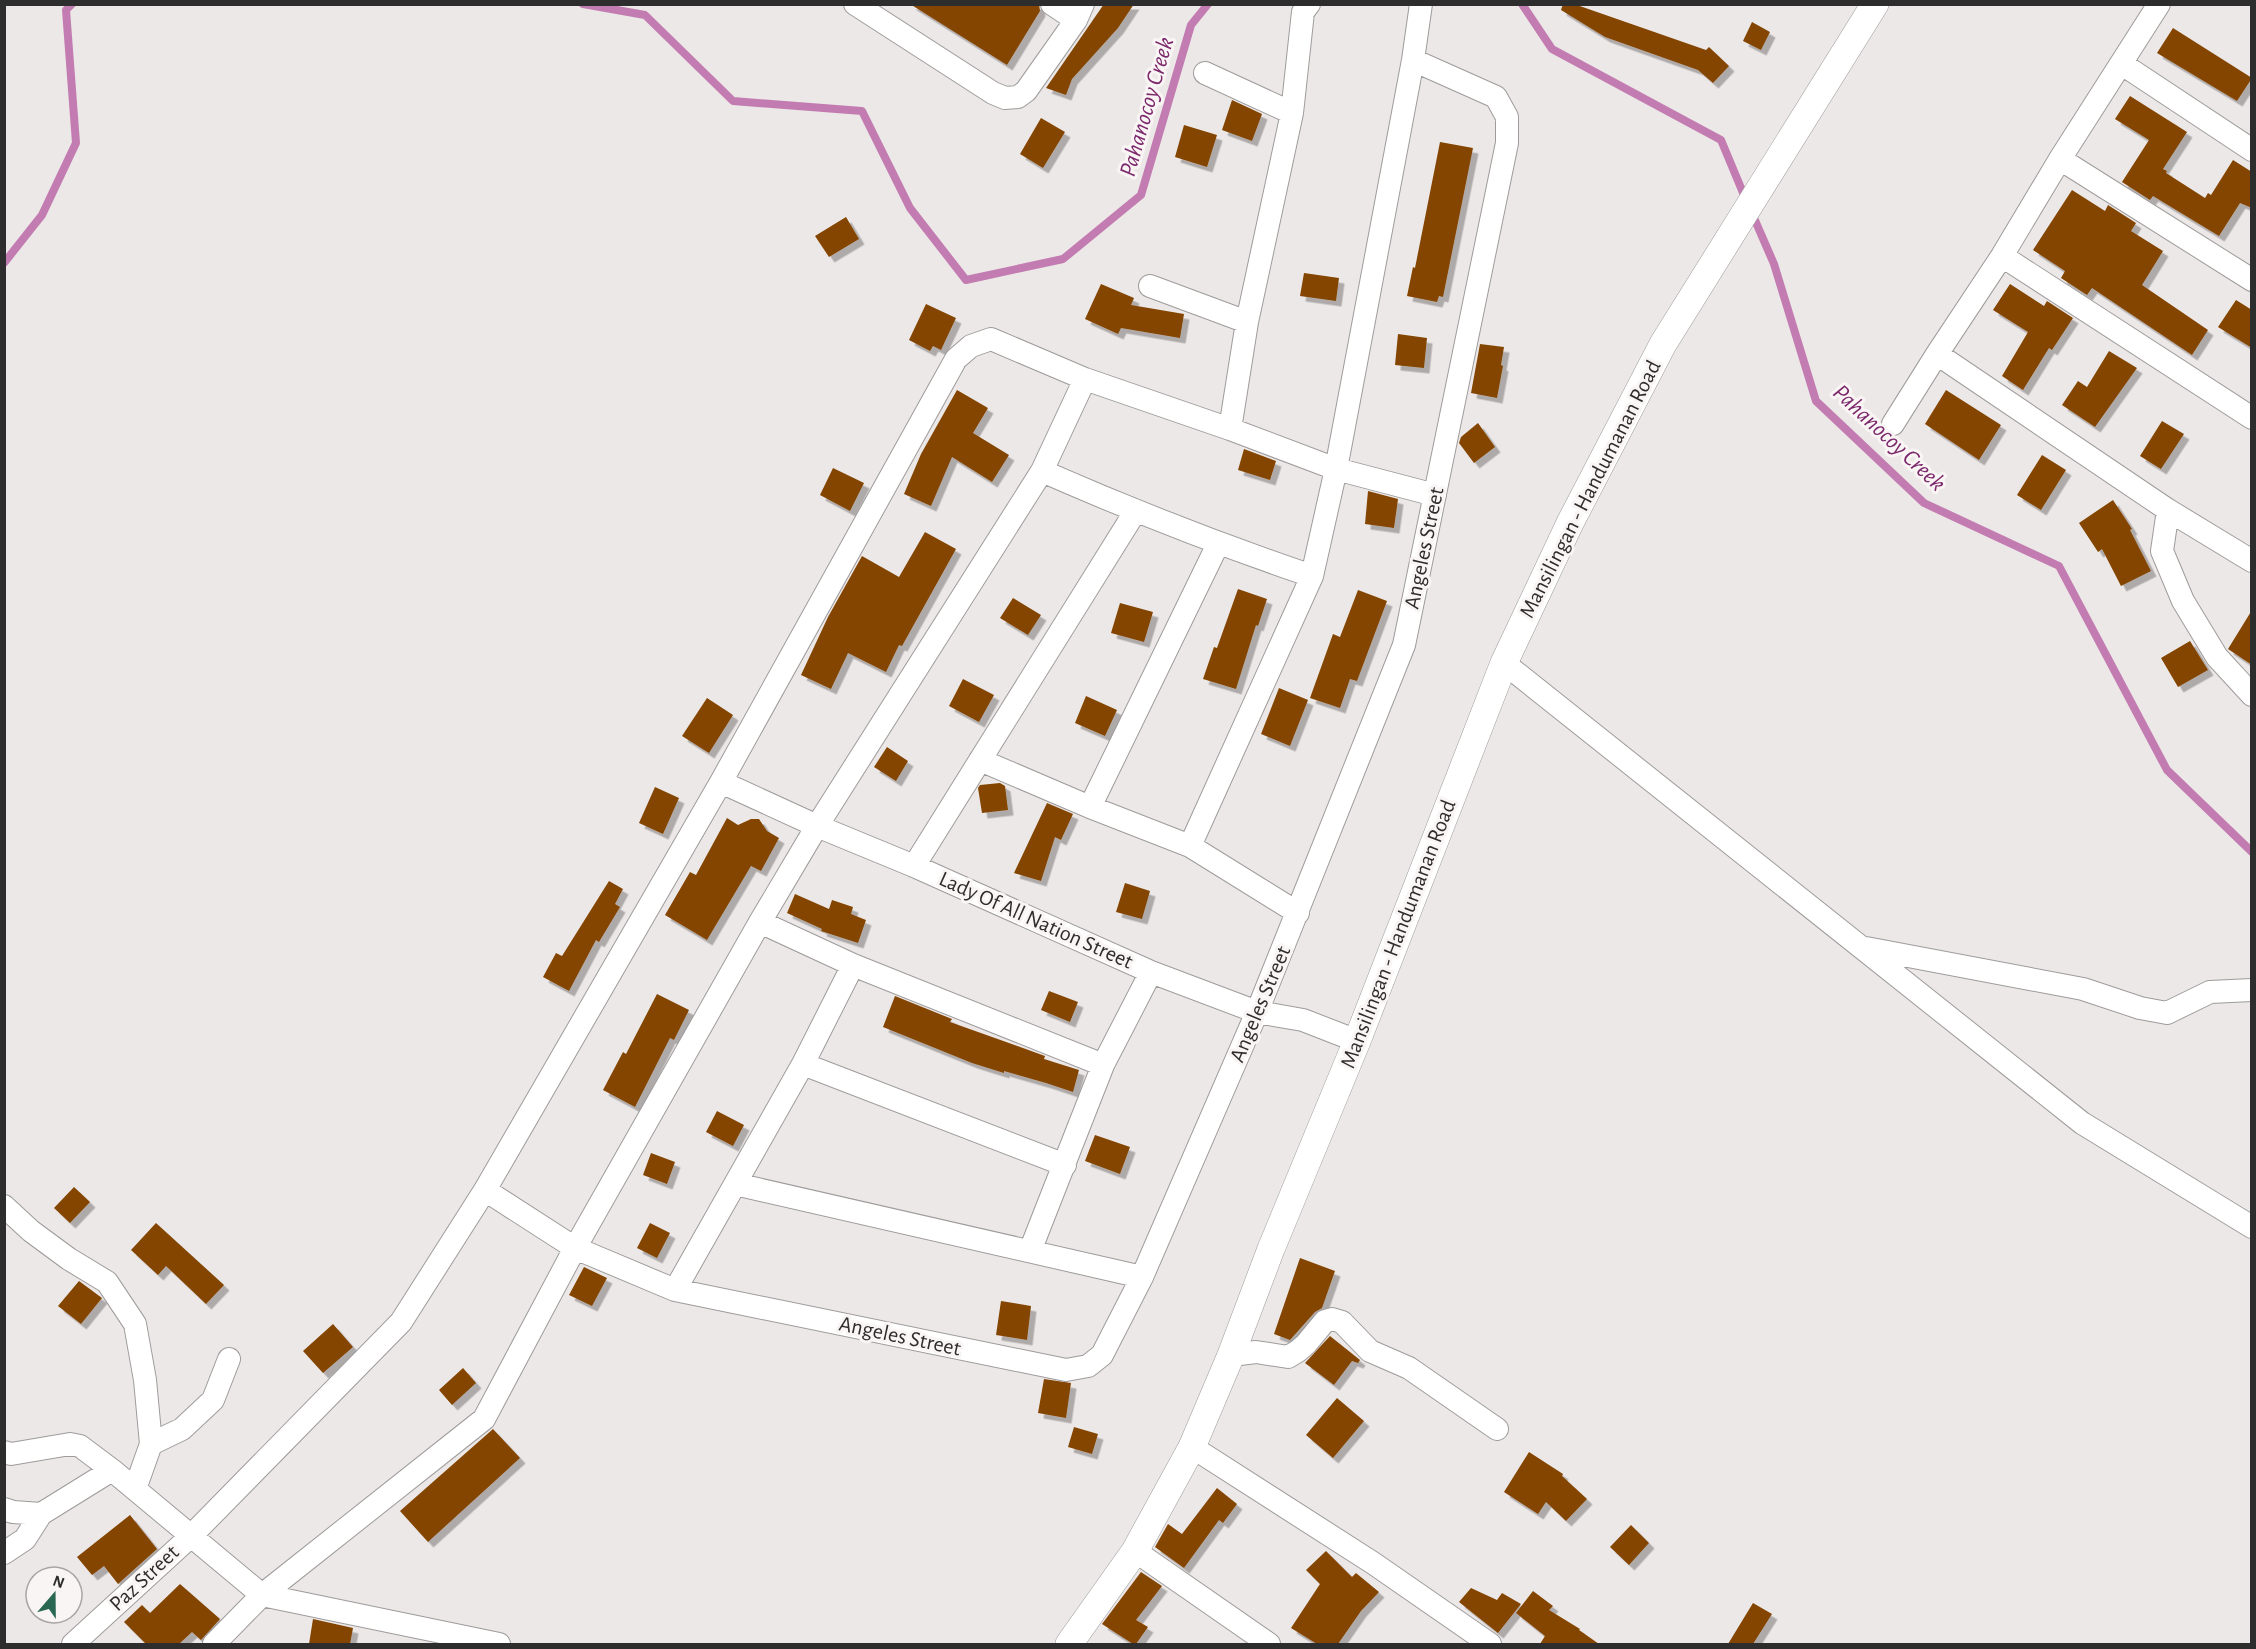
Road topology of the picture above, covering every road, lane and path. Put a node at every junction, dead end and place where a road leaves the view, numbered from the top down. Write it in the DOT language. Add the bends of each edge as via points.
graph roads {
  1 [pos="855,4"];
  2 [pos="1052,4"];
  3 [pos="1309,4"];
  4 [pos="1421,4"];
  5 [pos="1875,4"];
  6 [pos="2159,4"];
  7 [pos="1080,12"];
  8 [pos="1413,60"];
  9 [pos="2122,64"];
  10 [pos="1204,73"];
  11 [pos="1292,113"];
  12 [pos="2249,143"];
  13 [pos="2060,159"];
  14 [pos="2002,256"];
  15 [pos="2252,280"];
  16 [pos="1150,286"];
  17 [pos="1247,322"];
  18 [pos="1936,354"];
  19 [pos="1085,379"];
  20 [pos="2252,418"];
  21 [pos="1893,424"];
  22 [pos="1230,429"];
  23 [pos="1336,469"];
  24 [pos="1042,471"];
  25 [pos="1436,495"];
  26 [pos="2168,510"];
  27 [pos="1135,512"];
  28 [pos="1218,544"];
  29 [pos="2252,561"];
  30 [pos="1312,576"];
  31 [pos="1504,663"];
  32 [pos="2252,695"];
  33 [pos="980,760"];
  34 [pos="721,782"];
  35 [pos="1090,807"];
  36 [pos="817,826"];
  37 [pos="1190,846"];
  38 [pos="914,866"];
  39 [pos="1298,913"];
  40 [pos="760,922"];
  41 [pos="1862,947"];
  42 [pos="853,965"];
  43 [pos="1151,972"];
  44 [pos="2252,990"];
  45 [pos="1257,1012"];
  46 [pos="1357,1041"];
  47 [pos="803,1064"];
  48 [pos="1103,1065"];
  49 [pos="1065,1165"];
  50 [pos="735,1184"];
  51 [pos="485,1191"];
  52 [pos="4,1206"];
  53 [pos="2252,1227"];
  54 [pos="575,1248"];
  55 [pos="1030,1251"];
  56 [pos="1142,1277"];
  57 [pos="675,1290"];
  58 [pos="1231,1355"];
  59 [pos="229,1359"];
  60 [pos="1497,1429"];
  61 [pos="151,1444"];
  62 [pos="1192,1447"];
  63 [pos="4,1452"];
  64 [pos="112,1470"];
  65 [pos="135,1489"];
  66 [pos="4,1509"];
  67 [pos="41,1514"];
  68 [pos="190,1537"];
  69 [pos="1135,1551"];
  70 [pos="4,1553"];
  71 [pos="261,1595"];
  72 [pos="73,1644"];
  73 [pos="214,1644"];
  74 [pos="499,1644"];
  75 [pos="1069,1644"];
  76 [pos="1269,1644"];
  77 [pos="1490,1644"];
  1 -- 7 [label="street" via="977,84 1005,98 1018,97 1026,91"];
  2 -- 7 [label="street"];
  3 -- 11 [label="street" via="1303,12"];
  4 -- 8 [label="street"];
  5 -- 31 [label="street, Mansilingan - Handumanan Road" via="1663,344 1570,523"];
  6 -- 9 [label="street"];
  8 -- 23 [label="street"];
  8 -- 25 [label="street, Angeles Street" via="1496,97 1507,117 1507,143"];
  9 -- 12 [label="street"];
  9 -- 13 [label="street"];
  10 -- 11 [label="street"];
  11 -- 17 [label="street"];
  13 -- 14 [label="street"];
  13 -- 15 [label="street"];
  14 -- 18 [label="street"];
  14 -- 20 [label="street"];
  16 -- 17 [label="street"];
  17 -- 22 [label="street"];
  18 -- 21 [label="street"];
  18 -- 26 [label="street"];
  19 -- 22 [label="street"];
  19 -- 24 [label="street"];
  19 -- 34 [label="street, Paz Street" via="991,339 971,346 956,359"];
  22 -- 23 [label="street"];
  23 -- 25 [label="street"];
  23 -- 30 [label="street"];
  24 -- 27 [label="street"];
  24 -- 36 [label="street"];
  25 -- 39 [label="street, Angeles Street" via="1404,645"];
  26 -- 29 [label="street"];
  26 -- 32 [label="street" via="2162,551 2183,602 2217,657"];
  27 -- 28 [label="street"];
  27 -- 33 [label="street"];
  28 -- 30 [label="street"];
  28 -- 35 [label="street"];
  30 -- 37 [label="street"];
  31 -- 41 [label="street"];
  31 -- 46 [label="street, Mansilingan - Handumanan Road"];
  33 -- 35 [label="street"];
  33 -- 38 [label="street"];
  34 -- 36 [label="street, Lady Of All Nation Street"];
  34 -- 51 [label="street, Paz Street"];
  35 -- 37 [label="street"];
  36 -- 38 [label="street, Lady Of All Nation Street"];
  36 -- 40 [label="street"];
  37 -- 39 [label="street"];
  38 -- 43 [label="street, Lady Of All Nation Street"];
  39 -- 45 [label="street, Angeles Street"];
  40 -- 42 [label="street"];
  40 -- 54 [label="street"];
  41 -- 44 [label="street" via="2083,989 2167,1013 2210,992"];
  41 -- 53 [label="street" via="2082,1123"];
  42 -- 47 [label="street"];
  42 -- 48 [label="street"];
  43 -- 45 [label="street, Lady Of All Nation Street"];
  43 -- 48 [label="street"];
  45 -- 46 [label="street, Lady Of All Nation Street" via="1303,1020"];
  45 -- 56 [label="street, Angeles Street"];
  46 -- 58 [label="street, Mansilingan - Handumanan Road" via="1270,1249"];
  47 -- 49 [label="street"];
  47 -- 50 [label="street"];
  48 -- 49 [label="street"];
  49 -- 55 [label="street"];
  50 -- 55 [label="street"];
  50 -- 57 [label="street"];
  51 -- 54 [label="street, Angeles Street"];
  51 -- 68 [label="street, Paz Street" via="401,1322"];
  52 -- 61 [label="street" via="31,1231 107,1282 135,1324"];
  54 -- 57 [label="street, Angeles Street"];
  54 -- 71 [label="street" via="484,1419"];
  55 -- 56 [label="street"];
  56 -- 57 [label="street, Angeles Street" via="1102,1355 1088,1366 1066,1370"];
  58 -- 60 [label="street" via="1256,1352 1288,1356 1306,1344 1324,1321 1332,1319 1342,1322 1370,1351 1409,1368"];
  58 -- 62 [label="street, Mansilingan - Handumanan Road"];
  59 -- 61 [label="street" via="213,1400 182,1429"];
  61 -- 65 [label="street"];
  62 -- 69 [label="street, Mansilingan - Handumanan Road"];
  62 -- 77 [label="street" via="1373,1563"];
  63 -- 64 [label="street" via="70,1444 80,1446"];
  64 -- 65 [label="street"];
  64 -- 67 [label="street"];
  65 -- 68 [label="street"];
  66 -- 67 [label="street"];
  67 -- 70 [label="street" via="25,1539"];
  68 -- 71 [label="street"];
  68 -- 72 [label="street, Paz Street"];
  69 -- 75 [label="street, Mansilingan - Handumanan Road"];
  69 -- 76 [label="street"];
  71 -- 73 [label="street"];
  71 -- 74 [label="street"];
}
